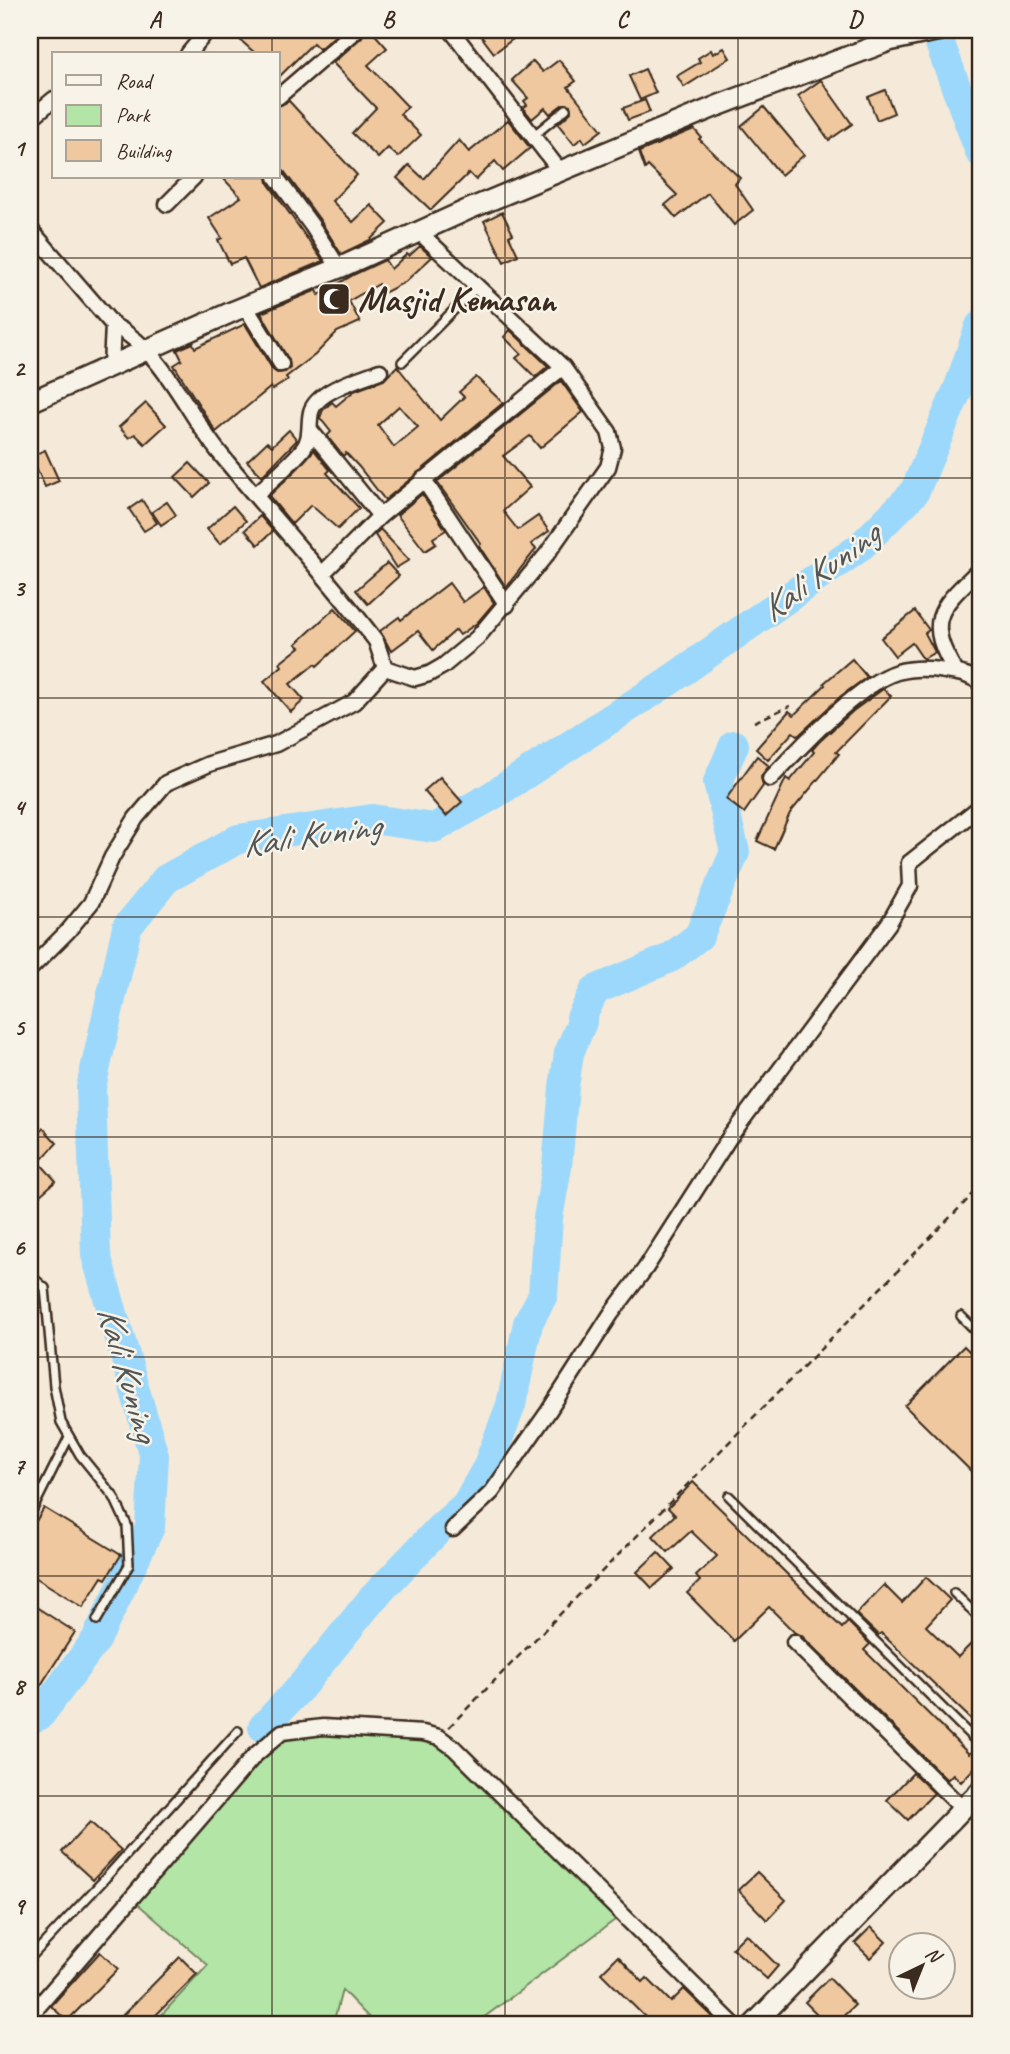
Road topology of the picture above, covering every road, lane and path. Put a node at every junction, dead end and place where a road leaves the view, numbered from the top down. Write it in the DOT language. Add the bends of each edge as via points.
graph roads {
  1 [pos="208,30"];
  2 [pos="356,30"];
  3 [pos="451,30"];
  4 [pos="940,30"];
  5 [pos="190,52"];
  6 [pos="280,95"];
  7 [pos="52,101"];
  8 [pos="566,109"];
  9 [pos="30,119"];
  10 [pos="533,136"];
  11 [pos="560,171"];
  12 [pos="193,178"];
  13 [pos="277,178"];
  14 [pos="167,204"];
  15 [pos="30,229"];
  16 [pos="418,231"];
  17 [pos="339,268"];
  18 [pos="477,287"];
  19 [pos="245,306"];
  20 [pos="113,325"];
  21 [pos="149,350"];
  22 [pos="402,362"];
  23 [pos="281,364"];
  24 [pos="111,366"];
  25 [pos="563,367"];
  26 [pos="380,371"];
  27 [pos="30,402"];
  28 [pos="311,431"];
  29 [pos="423,480"];
  30 [pos="256,495"];
  31 [pos="380,516"];
  32 [pos="980,569"];
  33 [pos="322,574"];
  34 [pos="506,605"];
  35 [pos="385,668"];
  36 [pos="956,672"];
  37 [pos="978,676"];
  38 [pos="790,706"];
  39 [pos="754,722"];
  40 [pos="770,779"];
  41 [pos="980,807"];
  42 [pos="30,969"];
  43 [pos="980,1187"];
  44 [pos="30,1275"];
  45 [pos="961,1317"];
  46 [pos="980,1335"];
  47 [pos="69,1437"];
  48 [pos="729,1496"];
  49 [pos="30,1516"];
  50 [pos="453,1529"];
  51 [pos="954,1593"];
  52 [pos="980,1618"];
  53 [pos="97,1620"];
  54 [pos="794,1642"];
  55 [pos="238,1731"];
  56 [pos="439,1737"];
  57 [pos="980,1745"];
  58 [pos="980,1791"];
  59 [pos="962,1808"];
  60 [pos="30,1958"];
  61 [pos="31,2021"];
  62 [pos="733,2024"];
  63 [pos="754,2024"];
  1 -- 5 [label="street"];
  2 -- 6 [label="street"];
  3 -- 10 [label="street"];
  4 -- 11 [label="street" via="889,41"];
  7 -- 9 [label="street"];
  8 -- 10 [label="lane"];
  10 -- 11 [label="street"];
  11 -- 16 [label="street"];
  12 -- 14 [label="street"];
  13 -- 17 [label="street"];
  15 -- 20 [label="street"];
  16 -- 17 [label="street"];
  16 -- 18 [label="street"];
  17 -- 19 [label="street"];
  18 -- 22 [label="lane"];
  18 -- 25 [label="street"];
  19 -- 21 [label="street"];
  19 -- 23 [label="street"];
  20 -- 21 [label="street"];
  20 -- 24 [label="street"];
  21 -- 24 [label="street"];
  21 -- 30 [label="street" via="216,449"];
  24 -- 27 [label="street"];
  25 -- 29 [label="street"];
  25 -- 34 [label="street" via="609,432 613,448 608,467"];
  26 -- 28 [label="street" via="340,385 312,407"];
  28 -- 30 [label="street" via="304,447"];
  28 -- 31 [label="street"];
  29 -- 31 [label="street"];
  29 -- 34 [label="street"];
  30 -- 33 [label="street"];
  31 -- 33 [label="street"];
  32 -- 36 [label="street" via="942,610 937,627 945,655"];
  33 -- 35 [label="street" via="376,641"];
  34 -- 35 [label="street" via="477,638 429,674 415,678"];
  35 -- 42 [label="street" via="354,702 276,744 209,764 166,783 111,857 91,903"];
  36 -- 37 [label="street"];
  36 -- 40 [label="street" via="922,667 874,683 809,738"];
  38 -- 39 [label="path"];
  41 -- 50 [label="street" via="909,863 910,886 889,923 722,1147 645,1269 492,1492"];
  43 -- 56 [label="path"];
  44 -- 47 [label="lane" via="45,1288 54,1386"];
  45 -- 46 [label="lane"];
  47 -- 49 [label="lane"];
  47 -- 53 [label="lane" via="114,1497 128,1525 129,1565"];
  48 -- 57 [label="lane"];
  51 -- 52 [label="lane"];
  54 -- 59 [label="street"];
  55 -- 60 [label="lane"];
  56 -- 61 [label="street" via="323,1727 282,1732 254,1756"];
  56 -- 62 [label="street"];
  58 -- 59 [label="street"];
  59 -- 63 [label="street"];
}
